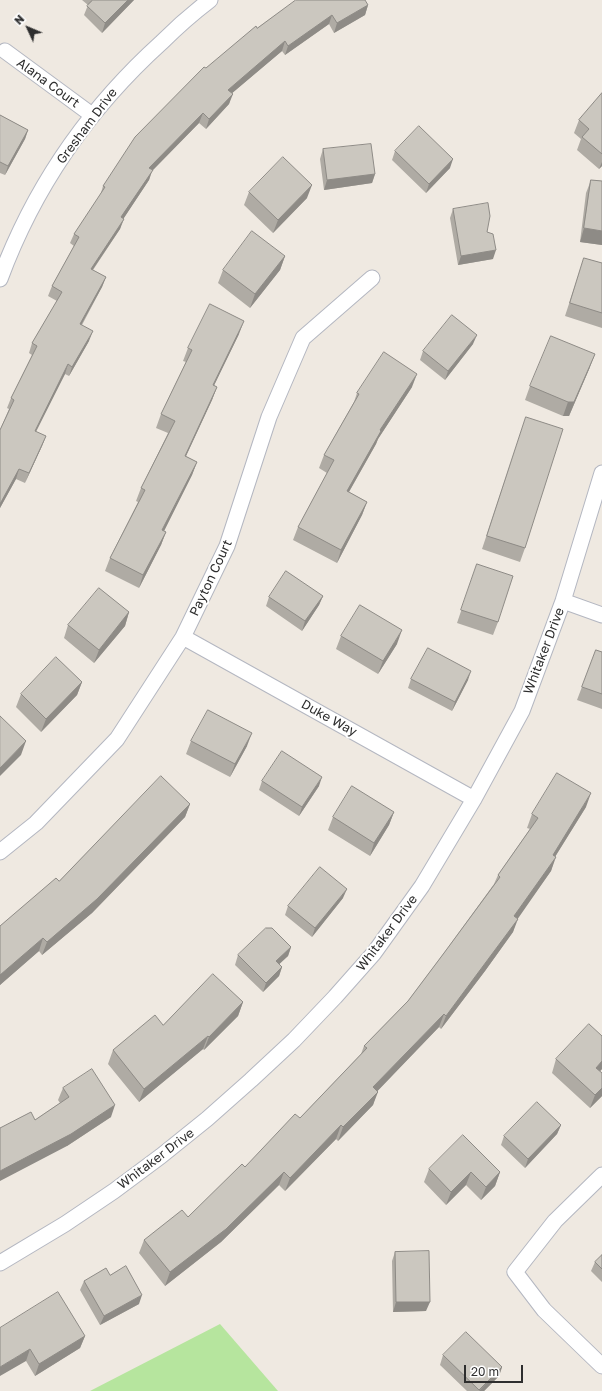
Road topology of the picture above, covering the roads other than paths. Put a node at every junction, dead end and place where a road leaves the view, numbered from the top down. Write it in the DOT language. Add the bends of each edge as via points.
graph roads {
  1 [pos="210,0"];
  2 [pos="4,51"];
  3 [pos="92,115"];
  4 [pos="372,278"];
  5 [pos="0,279"];
  6 [pos="602,472"];
  7 [pos="563,601"];
  8 [pos="602,615"];
  9 [pos="183,637"];
  10 [pos="474,799"];
  11 [pos="0,852"];
  12 [pos="602,1175"];
  13 [pos="0,1264"];
  14 [pos="602,1366"];
  1 -- 3 [label="street, Gresham Drive" via="140,62"];
  2 -- 3 [label="street, Alana Court"];
  3 -- 5 [label="street, Gresham Drive" via="30,210"];
  4 -- 9 [label="street, Payton Court" via="303,338 269,417 227,546"];
  6 -- 7 [label="street, Whitaker Drive"];
  7 -- 8 [label="street"];
  7 -- 10 [label="street, Whitaker Drive" via="522,711"];
  9 -- 10 [label="street, Duke Way"];
  9 -- 11 [label="street, Payton Court" via="117,739 36,823"];
  10 -- 13 [label="street, Whitaker Drive" via="422,886 374,953 294,1040 207,1119 161,1156 90,1208"];
  12 -- 14 [label="street" via="555,1221 515,1272 544,1310"];
}
